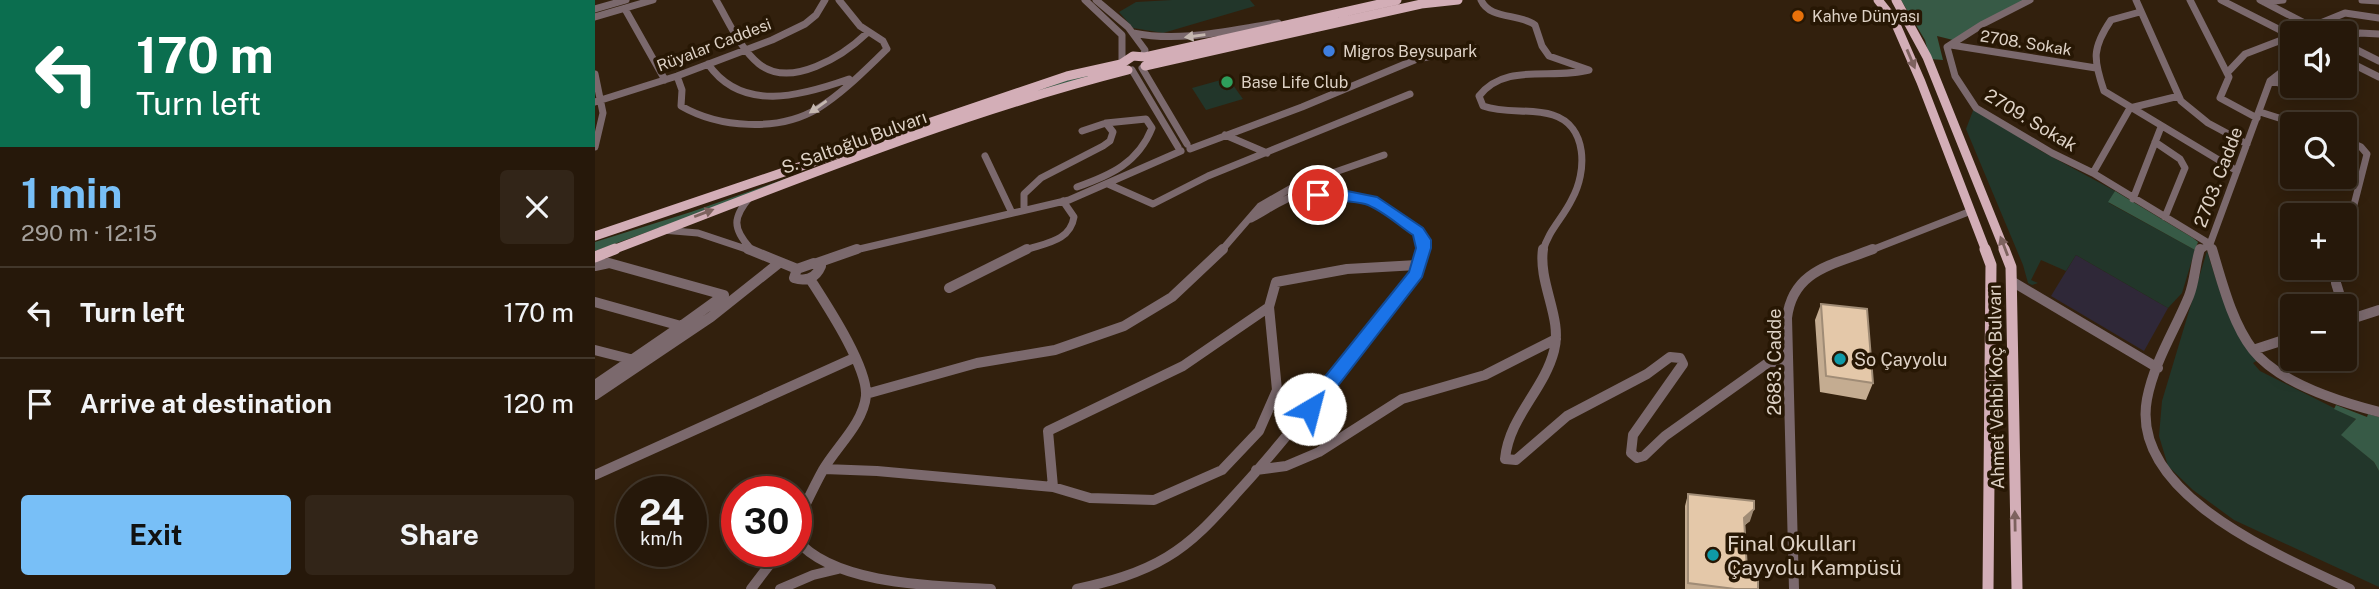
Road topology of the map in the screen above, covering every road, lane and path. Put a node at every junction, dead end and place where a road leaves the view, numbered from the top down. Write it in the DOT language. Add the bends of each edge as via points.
graph roads {
  1 [pos="626,0"];
  2 [pos="653,0"];
  3 [pos="716,0"];
  4 [pos="825,0"];
  5 [pos="839,0"];
  6 [pos="1096,0"];
  7 [pos="1397,0"];
  8 [pos="1458,0"];
  9 [pos="1481,0"];
  10 [pos="1878,0"];
  11 [pos="1896,0"];
  12 [pos="2030,0"];
  13 [pos="2136,0"];
  14 [pos="2190,0"];
  15 [pos="2221,0"];
  16 [pos="2283,0"];
  17 [pos="2362,0"];
  18 [pos="1087,1"];
  19 [pos="2261,1"];
  20 [pos="2379,1"];
  21 [pos="595,9"];
  22 [pos="625,9"];
  23 [pos="2140,12"];
  24 [pos="595,17"];
  25 [pos="2379,18"];
  26 [pos="1311,20"];
  27 [pos="2300,21"];
  28 [pos="2323,21"];
  29 [pos="2280,28"];
  30 [pos="867,33"];
  31 [pos="1133,33"];
  32 [pos="2379,34"];
  33 [pos="2357,35"];
  34 [pos="2280,40"];
  35 [pos="1951,45"];
  36 [pos="1475,48"];
  37 [pos="2357,48"];
  38 [pos="747,49"];
  39 [pos="2379,61"];
  40 [pos="1144,62"];
  41 [pos="708,64"];
  42 [pos="1126,66"];
  43 [pos="2357,66"];
  44 [pos="2096,68"];
  45 [pos="2227,73"];
  46 [pos="595,74"];
  47 [pos="2280,74"];
  48 [pos="677,76"];
  49 [pos="856,77"];
  50 [pos="2379,77"];
  51 [pos="665,80"];
  52 [pos="2270,81"];
  53 [pos="2280,83"];
  54 [pos="1410,94"];
  55 [pos="1159,96"];
  56 [pos="2179,96"];
  57 [pos="1149,99"];
  58 [pos="598,100"];
  59 [pos="2130,108"];
  60 [pos="2259,115"];
  61 [pos="2280,120"];
  62 [pos="1105,123"];
  63 [pos="2161,127"];
  64 [pos="1082,131"];
  65 [pos="1225,135"];
  66 [pos="2155,142"];
  67 [pos="2248,144"];
  68 [pos="2357,145"];
  69 [pos="595,147"];
  70 [pos="1184,147"];
  71 [pos="1267,153"];
  72 [pos="1384,155"];
  73 [pos="985,156"];
  74 [pos="2237,172"];
  75 [pos="2093,173"];
  76 [pos="1108,184"];
  77 [pos="1077,187"];
  78 [pos="752,195"];
  79 [pos="2133,199"];
  80 [pos="1063,201"];
  81 [pos="2354,203"];
  82 [pos="1024,211"];
  83 [pos="1971,211"];
  84 [pos="1013,213"];
  85 [pos="2165,217"];
  86 [pos="1246,222"];
  87 [pos="658,230"];
  88 [pos="595,236"];
  89 [pos="2210,244"];
  90 [pos="754,252"];
  91 [pos="595,257"];
  92 [pos="779,263"];
  93 [pos="817,263"];
  94 [pos="1417,265"];
  95 [pos="595,266"];
  96 [pos="797,269"];
  97 [pos="810,279"];
  98 [pos="2013,282"];
  99 [pos="949,288"];
  100 [pos="595,302"];
  101 [pos="1269,307"];
  102 [pos="2379,310"];
  103 [pos="2357,317"];
  104 [pos="681,326"];
  105 [pos="1556,339"];
  106 [pos="2280,341"];
  107 [pos="595,350"];
  108 [pos="2253,350"];
  109 [pos="855,358"];
  110 [pos="634,360"];
  111 [pos="1789,362"];
  112 [pos="2158,368"];
  113 [pos="595,385"];
  114 [pos="866,394"];
  115 [pos="595,395"];
  116 [pos="2379,412"];
  117 [pos="824,469"];
  118 [pos="1256,470"];
  119 [pos="595,475"];
  120 [pos="1053,487"];
  121 [pos="812,493"];
  122 [pos="812,558"];
  123 [pos="767,567"];
  124 [pos="839,569"];
  125 [pos="895,584"];
  126 [pos="751,589"];
  127 [pos="780,589"];
  128 [pos="991,589"];
  129 [pos="1077,589"];
  130 [pos="1794,589"];
  131 [pos="1988,589"];
  132 [pos="2017,589"];
  133 [pos="2350,589"];
  1 -- 21 [label="street"];
  2 -- 22 [label="street"];
  3 -- 38 [label="street"];
  4 -- 38 [label="street, Rüyalar Caddesi" via="804,24"];
  5 -- 30 [label="street"];
  6 -- 31 [label="street"];
  7 -- 26 [label="main road, S. Saltoğlu Bulvarı"];
  8 -- 40 [label="main road, S. Saltoğlu Bulvarı"];
  9 -- 105 [label="street" via="1488,11 1534,24 1541,31 1545,51 1590,71 1497,79 1483,86 1479,96 1483,106 1497,111 1557,115 1579,134 1582,149 1576,192 1552,225 1541,259"];
  10 -- 83 [label="main road, Ahmet Vehbi Koç Bulvarı, one-way" via="1900,33"];
  98 -- 11 [label="main road, Ahmet Vehbi Koç Bulvarı, one-way" via="2007,253 1931,66"];
  12 -- 35 [label="street"];
  13 -- 23 [label="street"];
  14 -- 45 [label="street"];
  15 -- 29 [label="street"];
  16 -- 19 [label="street"];
  17 -- 20 [label="street"];
  18 -- 42 [label="street" via="1122,35"];
  19 -- 27 [label="street"];
  22 -- 24 [label="street"];
  22 -- 51 [label="street"];
  23 -- 44 [label="street" via="2111,20 2098,40"];
  23 -- 56 [label="street"];
  25 -- 28 [label="street" via="2345,13"];
  26 -- 31 [label="street, one-way" via="1187,37"];
  26 -- 40 [label="main road, S. Saltoğlu Bulvarı"];
  30 -- 38 [label="street" via="832,61 795,70 771,70"];
  30 -- 49 [label="street" via="883,41 887,49"];
  31 -- 40 [label="street" via="1145,50"];
  32 -- 33 [label="street"];
  34 -- 45 [label="street" via="2245,54"];
  35 -- 44 [label="street, 2708. Sokak"];
  35 -- 75 [label="street, 2709. Sokak" via="1947,47 1955,76 1976,107"];
  36 -- 65 [label="street" via="1417,59"];
  37 -- 39 [label="street"];
  38 -- 41 [label="street, Rüyalar Caddesi"];
  40 -- 42 [label="main road, S. Saltoğlu Bulvarı"];
  40 -- 42 [label="main road, S. Saltoğlu Bulvarı" via="1133,56"];
  40 -- 55 [label="street"];
  41 -- 48 [label="street, Rüyalar Caddesi"];
  41 -- 49 [label="street" via="732,90 765,96 820,89"];
  42 -- 57 [label="street"];
  42 -- 78 [label="main road, S. Saltoğlu Bulvarı"];
  42 -- 88 [label="main road, S. Saltoğlu Bulvarı" via="1067,76"];
  43 -- 50 [label="street"];
  44 -- 59 [label="street" via="2104,91"];
  45 -- 60 [label="street" via="2220,98"];
  46 -- 58 [label="street"];
  47 -- 52 [label="street"];
  49 -- 48 [label="street, one-way" via="804,116 726,122 703,118 681,106"];
  48 -- 51 [label="street, Rüyalar Caddesi"];
  51 -- 58 [label="street, Rüyalar Caddesi"];
  52 -- 53 [label="street"];
  52 -- 60 [label="street, 2703. Cadde"];
  54 -- 71 [label="street"];
  55 -- 57 [label="street"];
  55 -- 70 [label="street"];
  56 -- 59 [label="street"];
  56 -- 67 [label="street" via="2208,123"];
  57 -- 70 [label="street"];
  58 -- 69 [label="street" via="603,120"];
  59 -- 63 [label="street"];
  59 -- 75 [label="street"];
  60 -- 61 [label="street"];
  60 -- 67 [label="street, 2703. Cadde"];
  62 -- 64 [label="street"];
  62 -- 77 [label="street" via="1146,119 1152,128 1146,146 1132,161"];
  62 -- 82 [label="street" via="1113,132 1110,141 1041,178 1024,194"];
  63 -- 66 [label="street"];
  63 -- 74 [label="street"];
  65 -- 70 [label="street"];
  65 -- 71 [label="street"];
  66 -- 79 [label="street"];
  66 -- 85 [label="street" via="2180,159 2185,168"];
  67 -- 74 [label="street, 2703. Cadde"];
  68 -- 81 [label="street" via="2367,154"];
  70 -- 76 [label="street"];
  71 -- 76 [label="street" via="1153,204"];
  72 -- 86 [label="street" via="1294,186 1260,206"];
  73 -- 84 [label="street"];
  74 -- 89 [label="street, 2703. Cadde"];
  75 -- 79 [label="street, 2709. Sokak"];
  76 -- 80 [label="street"];
  87 -- 78 [label="main road, S. Saltoğlu Bulvarı, one-way"];
  78 -- 90 [label="street" via="733,225"];
  79 -- 85 [label="street, 2709. Sokak"];
  80 -- 82 [label="street"];
  80 -- 99 [label="street" via="1074,217 1072,228 1061,238"];
  82 -- 84 [label="street"];
  83 -- 111 [label="street, 2683. Cadde" via="1802,279 1788,308"];
  83 -- 131 [label="main road, Ahmet Vehbi Koç Bulvarı" via="1991,275"];
  84 -- 93 [label="street" via="861,248"];
  85 -- 89 [label="street, 2709. Sokak"];
  86 -- 94 [label="street" via="1298,195 1337,194 1372,201 1418,232 1424,248"];
  86 -- 114 [label="street" via="1211,263 1172,297 1124,326 1055,350 977,363"];
  87 -- 90 [label="street" via="698,233"];
  87 -- 91 [label="main road, S. Saltoğlu Bulvarı"];
  89 -- 108 [label="street, 2703. Cadde"];
  89 -- 112 [label="street" via="2199,250 2190,296"];
  90 -- 92 [label="street"];
  92 -- 96 [label="street"];
  92 -- 115 [label="street" via="711,317"];
  93 -- 96 [label="street"];
  93 -- 97 [label="street" via="820,272"];
  94 -- 101 [label="street" via="1347,269 1276,282"];
  94 -- 118 [label="street" via="1417,273 1294,430"];
  95 -- 104 [label="street" via="609,263 724,295"];
  96 -- 97 [label="street" via="793,275 797,279"];
  97 -- 109 [label="street"];
  98 -- 112 [label="street"];
  132 -- 98 [label="main road, Ahmet Vehbi Koç Bulvarı, one-way"];
  100 -- 104 [label="street"];
  101 -- 120 [label="street" via="1183,366 1048,431"];
  101 -- 120 [label="street" via="1277,390 1259,431 1222,470 1154,500 1090,498"];
  102 -- 103 [label="street"];
  104 -- 110 [label="street"];
  105 -- 111 [label="street" via="1554,355 1519,416 1504,456 1509,461 1575,410 1640,381 1670,357 1680,358 1683,364 1633,435 1631,453 1637,458 1769,362"];
  105 -- 118 [label="street" via="1485,375 1402,399 1319,452 1286,466"];
  106 -- 108 [label="street"];
  107 -- 110 [label="street"];
  108 -- 116 [label="street" via="2308,387"];
  109 -- 114 [label="street"];
  109 -- 119 [label="street"];
  110 -- 113 [label="street"];
  111 -- 130 [label="street, 2683. Cadde"];
  112 -- 133 [label="street" via="2147,399 2146,421 2152,452 2165,472 2195,501 2242,534"];
  114 -- 117 [label="street"];
  117 -- 120 [label="street"];
  117 -- 121 [label="street"];
  118 -- 129 [label="street" via="1207,526 1168,557 1120,579"];
  122 -- 124 [label="street"];
  123 -- 126 [label="street"];
  124 -- 125 [label="street"];
  124 -- 127 [label="street"];
  125 -- 128 [label="street"];
}
